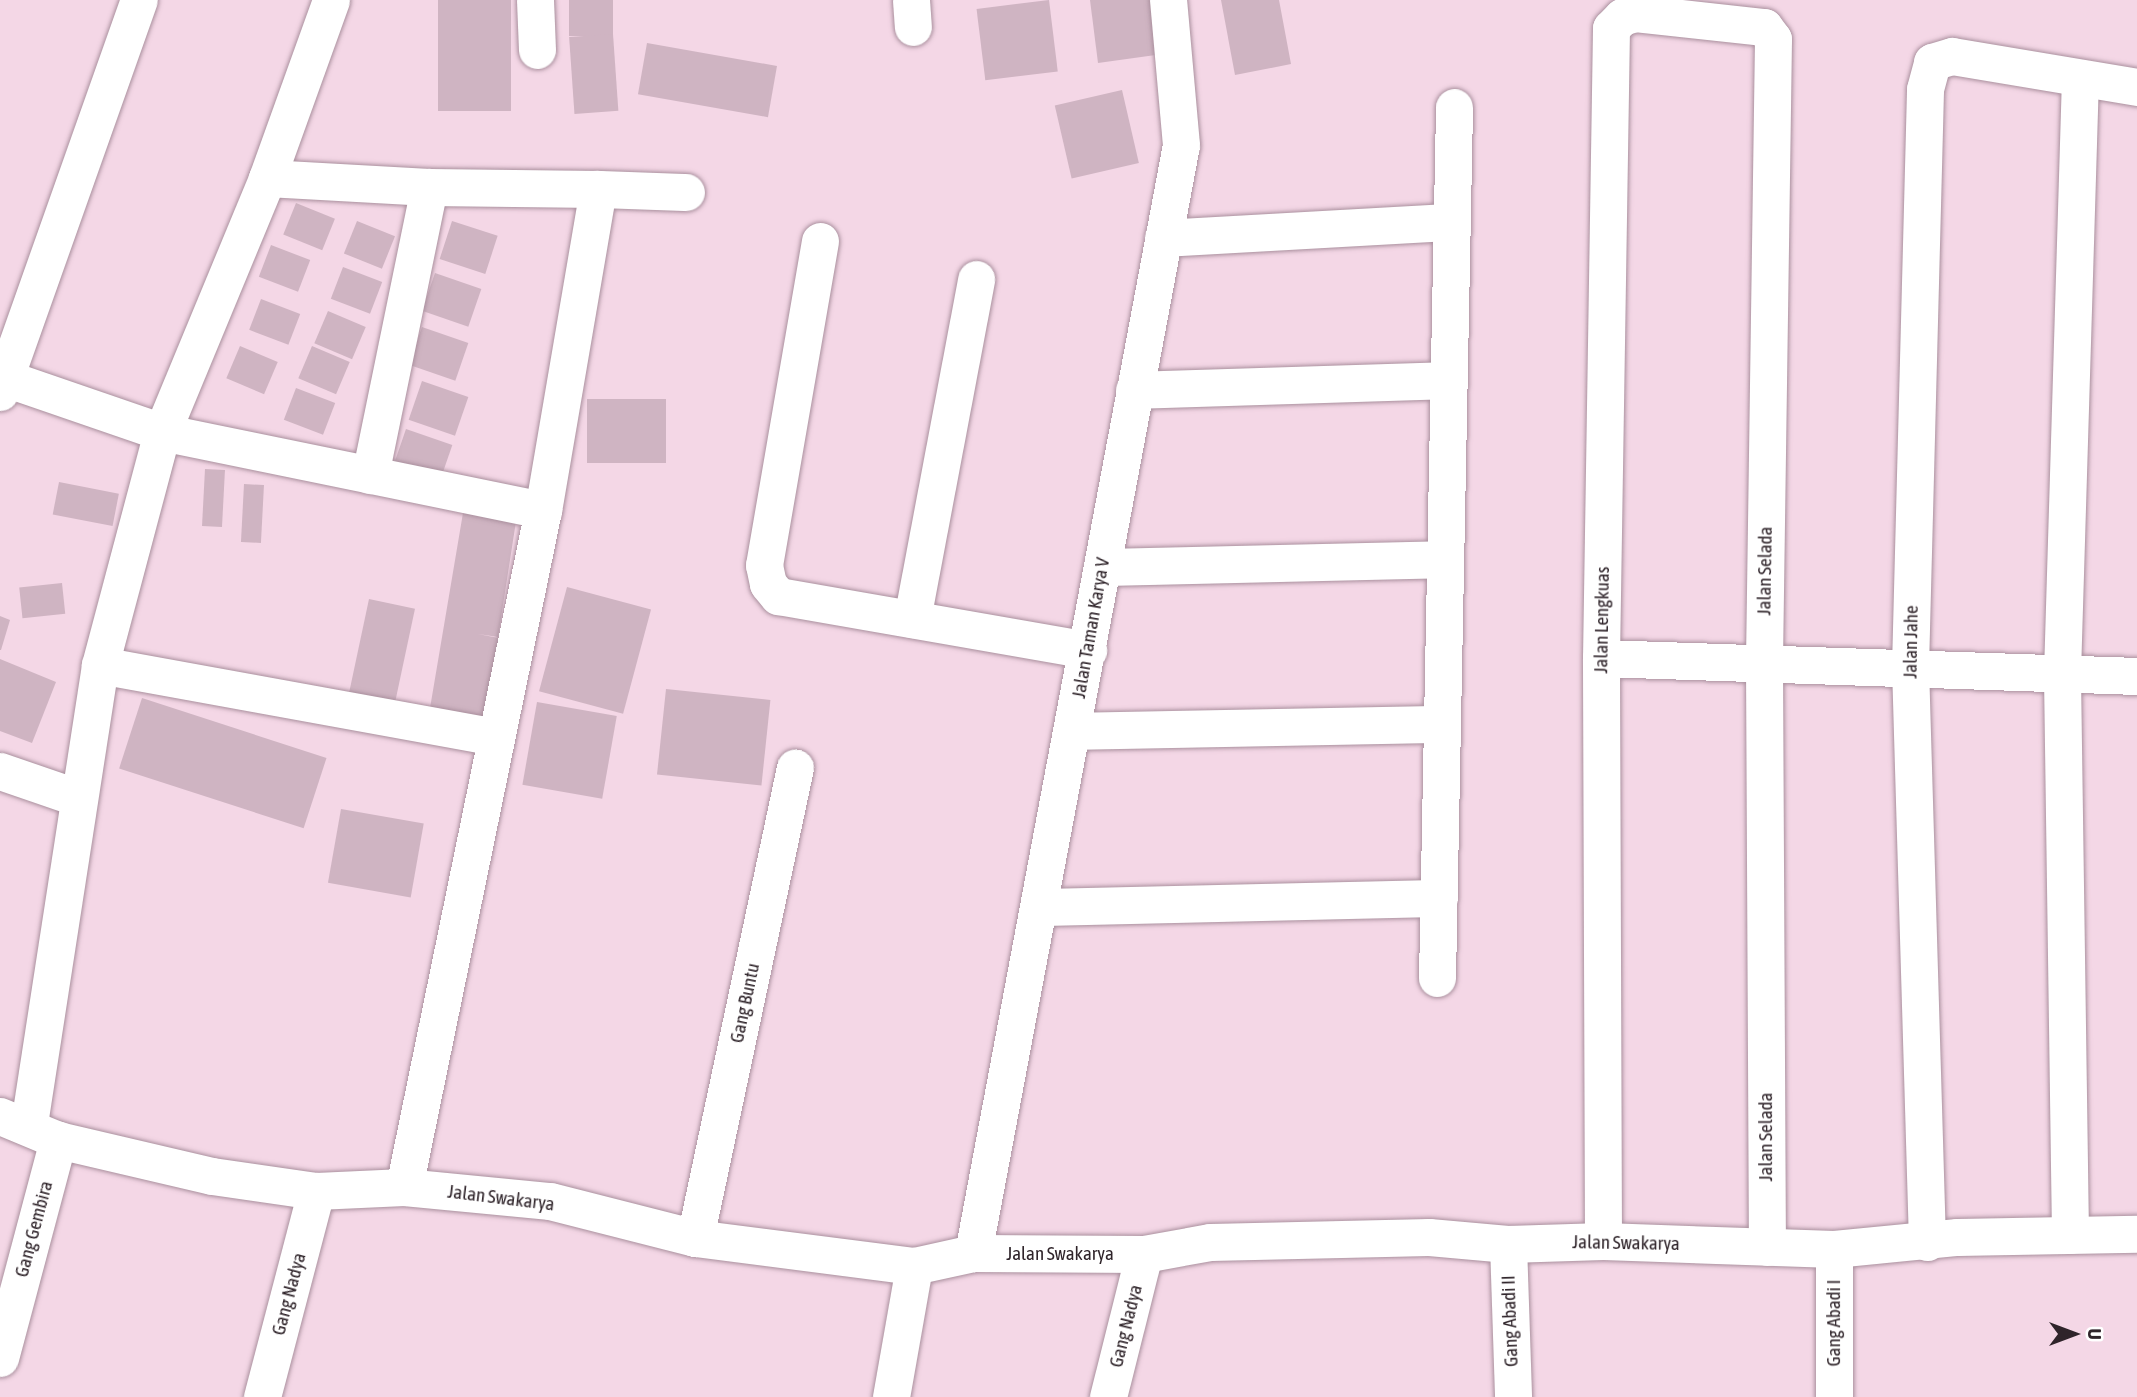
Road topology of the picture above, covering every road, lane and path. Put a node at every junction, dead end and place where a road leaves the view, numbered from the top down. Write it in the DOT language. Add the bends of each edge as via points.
graph roads {
  1 [pos="139,0"];
  2 [pos="331,0"];
  3 [pos="535,0"];
  4 [pos="1168,0"];
  5 [pos="1635,13"];
  6 [pos="537,50"];
  7 [pos="2080,78"];
  8 [pos="2137,87"];
  9 [pos="1454,107"];
  10 [pos="267,178"];
  11 [pos="429,187"];
  12 [pos="598,189"];
  13 [pos="686,192"];
  14 [pos="1452,222"];
  15 [pos="1163,238"];
  16 [pos="820,241"];
  17 [pos="976,279"];
  18 [pos="1449,380"];
  19 [pos="3,385"];
  20 [pos="1134,390"];
  21 [pos="162,432"];
  22 [pos="370,475"];
  23 [pos="542,510"];
  24 [pos="1445,559"];
  25 [pos="1102,567"];
  26 [pos="912,619"];
  27 [pos="1088,650"];
  28 [pos="1601,659"];
  29 [pos="1764,664"];
  30 [pos="100,665"];
  31 [pos="1909,667"];
  32 [pos="2062,673"];
  33 [pos="2137,676"];
  34 [pos="1442,724"];
  35 [pos="1072,731"];
  36 [pos="496,737"];
  37 [pos="795,767"];
  38 [pos="0,771"];
  39 [pos="79,798"];
  40 [pos="1438,898"];
  41 [pos="1040,907"];
  42 [pos="1437,978"];
  43 [pos="29,1127"];
  44 [pos="404,1187"];
  45 [pos="316,1191"];
  46 [pos="2137,1234"];
  47 [pos="2070,1235"];
  48 [pos="695,1238"];
  49 [pos="1603,1241"];
  50 [pos="1927,1242"];
  51 [pos="1507,1244"];
  52 [pos="1767,1247"];
  53 [pos="1834,1249"];
  54 [pos="974,1253"];
  55 [pos="1144,1254"];
  56 [pos="914,1266"];
  57 [pos="0,1358"];
  58 [pos="262,1397"];
  59 [pos="891,1397"];
  60 [pos="1108,1397"];
  61 [pos="1513,1397"];
  62 [pos="1834,1397"];
  1 -- 19 [label="street"];
  2 -- 10 [label="street, Gang Gembira"];
  3 -- 6 [label="street"];
  4 -- 15 [label="street, Jalan Taman Karya V" via="1181,145"];
  5 -- 28 [label="street, Jalan Lengkuas" via="1611,28"];
  5 -- 29 [label="street, Jalan Selada" via="1764,27 1773,39"];
  7 -- 8 [label="street"];
  7 -- 31 [label="street, Jalan Jahe" via="1952,56 1933,62 1925,89"];
  7 -- 32 [label="street"];
  9 -- 14 [label="street"];
  10 -- 11 [label="street"];
  10 -- 21 [label="street, Gang Gembira"];
  11 -- 12 [label="street"];
  11 -- 22 [label="street"];
  12 -- 13 [label="street"];
  12 -- 23 [label="street"];
  14 -- 15 [label="street"];
  14 -- 18 [label="street"];
  15 -- 20 [label="street, Jalan Taman Karya V"];
  16 -- 26 [label="street" via="764,565 768,584 778,596"];
  17 -- 26 [label="street"];
  18 -- 20 [label="street"];
  18 -- 24 [label="street"];
  19 -- 21 [label="street"];
  20 -- 25 [label="street, Jalan Taman Karya V"];
  21 -- 22 [label="street"];
  21 -- 30 [label="street, Gang Gembira"];
  22 -- 23 [label="street"];
  23 -- 36 [label="street"];
  24 -- 25 [label="street"];
  24 -- 34 [label="street"];
  25 -- 27 [label="street, Jalan Taman Karya V"];
  26 -- 27 [label="street"];
  27 -- 35 [label="street, Jalan Taman Karya V"];
  28 -- 29 [label="street"];
  28 -- 49 [label="street, Jalan Lengkuas"];
  29 -- 31 [label="street"];
  29 -- 52 [label="street, Jalan Selada"];
  30 -- 36 [label="street"];
  30 -- 39 [label="street, Gang Gembira"];
  31 -- 32 [label="street"];
  31 -- 50 [label="street, Jalan Jahe"];
  32 -- 33 [label="street"];
  32 -- 47 [label="street"];
  34 -- 35 [label="street"];
  34 -- 40 [label="street"];
  35 -- 41 [label="street, Jalan Taman Karya V"];
  36 -- 44 [label="street"];
  37 -- 48 [label="street, Gang Buntu"];
  38 -- 39 [label="street"];
  39 -- 43 [label="street, Gang Gembira"];
  40 -- 41 [label="street"];
  40 -- 42 [label="street"];
  41 -- 54 [label="street, Jalan Taman Karya V"];
  43 -- 45 [label="street, Jalan Swakarya" via="212,1176"];
  43 -- 57 [label="street, Gang Gembira"];
  44 -- 45 [label="street, Jalan Swakarya"];
  44 -- 48 [label="street, Jalan Swakarya" via="550,1201"];
  45 -- 58 [label="street, Gang Nadya"];
  46 -- 47 [label="street, Jalan Swakarya"];
  47 -- 50 [label="street, Jalan Swakarya" via="1957,1237"];
  48 -- 56 [label="street, Jalan Swakarya"];
  49 -- 51 [label="street, Jalan Swakarya"];
  49 -- 52 [label="street, Jalan Swakarya"];
  50 -- 53 [label="street, Jalan Swakarya"];
  51 -- 55 [label="street, Jalan Swakarya" via="1429,1237 1210,1242"];
  51 -- 61 [label="street, Gang Abadi II"];
  52 -- 53 [label="street, Jalan Swakarya"];
  53 -- 62 [label="street, Gang Abadi I"];
  54 -- 55 [label="street, Jalan Swakarya"];
  54 -- 56 [label="street, Jalan Swakarya"];
  55 -- 60 [label="street, Gang Nadya"];
  56 -- 59 [label="street"];
}
